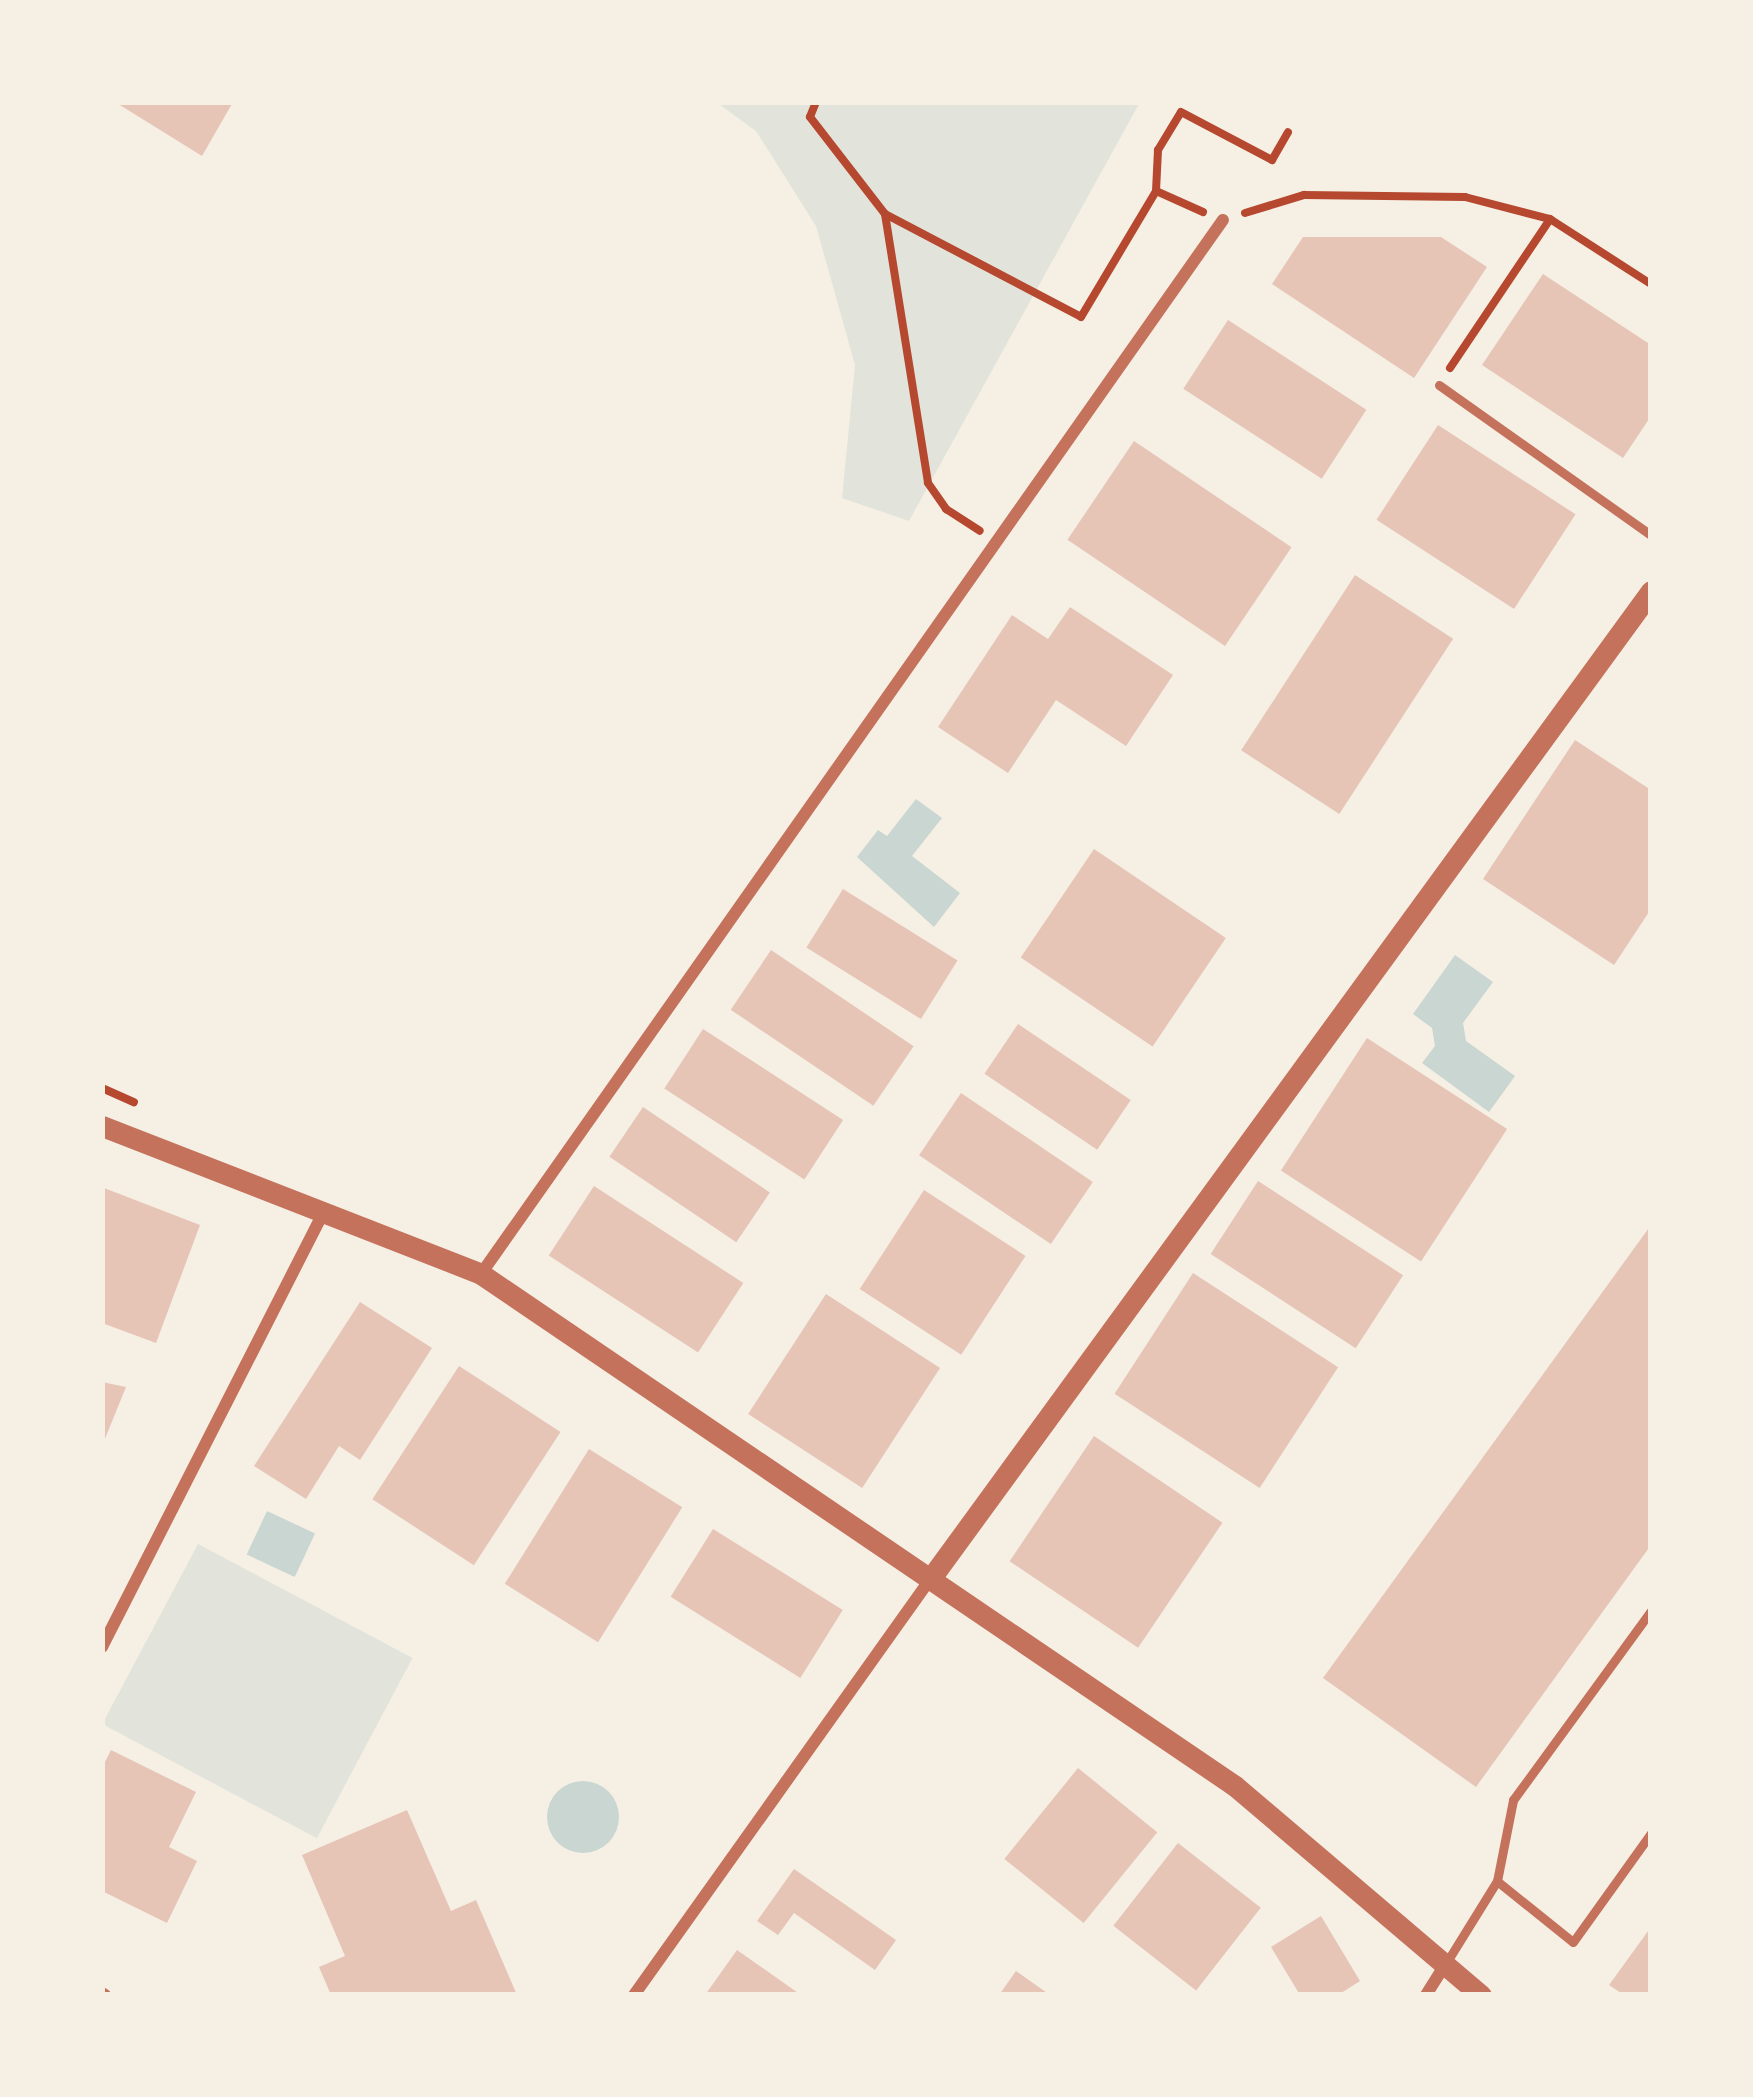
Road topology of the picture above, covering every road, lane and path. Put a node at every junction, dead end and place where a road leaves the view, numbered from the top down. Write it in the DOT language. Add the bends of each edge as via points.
graph roads {
  1 [pos="816,102"];
  2 [pos="1288,132"];
  3 [pos="1156,191"];
  4 [pos="885,214"];
  5 [pos="1550,219"];
  6 [pos="1222,220"];
  7 [pos="1651,284"];
  8 [pos="1439,385"];
  9 [pos="1651,535"];
  10 [pos="997,541"];
  11 [pos="1651,591"];
  12 [pos="102,1126"];
  13 [pos="325,1210"];
  14 [pos="481,1274"];
  15 [pos="931,1578"];
  16 [pos="1651,1611"];
  17 [pos="102,1647"];
  18 [pos="1651,1833"];
  19 [pos="1497,1881"];
  20 [pos="1448,1960"];
  21 [pos="634,1995"];
  22 [pos="1426,1995"];
  23 [pos="1481,1995"];
  1 -- 4 [label="path" via="809,117"];
  2 -- 3 [label="path" via="1272,160 1181,112 1158,150"];
  3 -- 4 [label="path" via="1081,317"];
  3 -- 6 [label="path"];
  4 -- 10 [label="path" via="928,483 946,509"];
  5 -- 6 [label="path" via="1465,197 1304,195"];
  5 -- 7 [label="path"];
  5 -- 8 [label="path"];
  6 -- 10 [label="street"];
  8 -- 9 [label="lane"];
  10 -- 14 [label="street"];
  11 -- 15 [label="street"];
  12 -- 13 [label="street"];
  13 -- 14 [label="street"];
  13 -- 17 [label="street"];
  14 -- 15 [label="street"];
  15 -- 20 [label="street" via="1235,1786"];
  15 -- 21 [label="street"];
  16 -- 19 [label="lane" via="1513,1800"];
  18 -- 19 [label="lane" via="1573,1942"];
  19 -- 20 [label="lane"];
  20 -- 22 [label="street"];
  20 -- 23 [label="street"];
}
